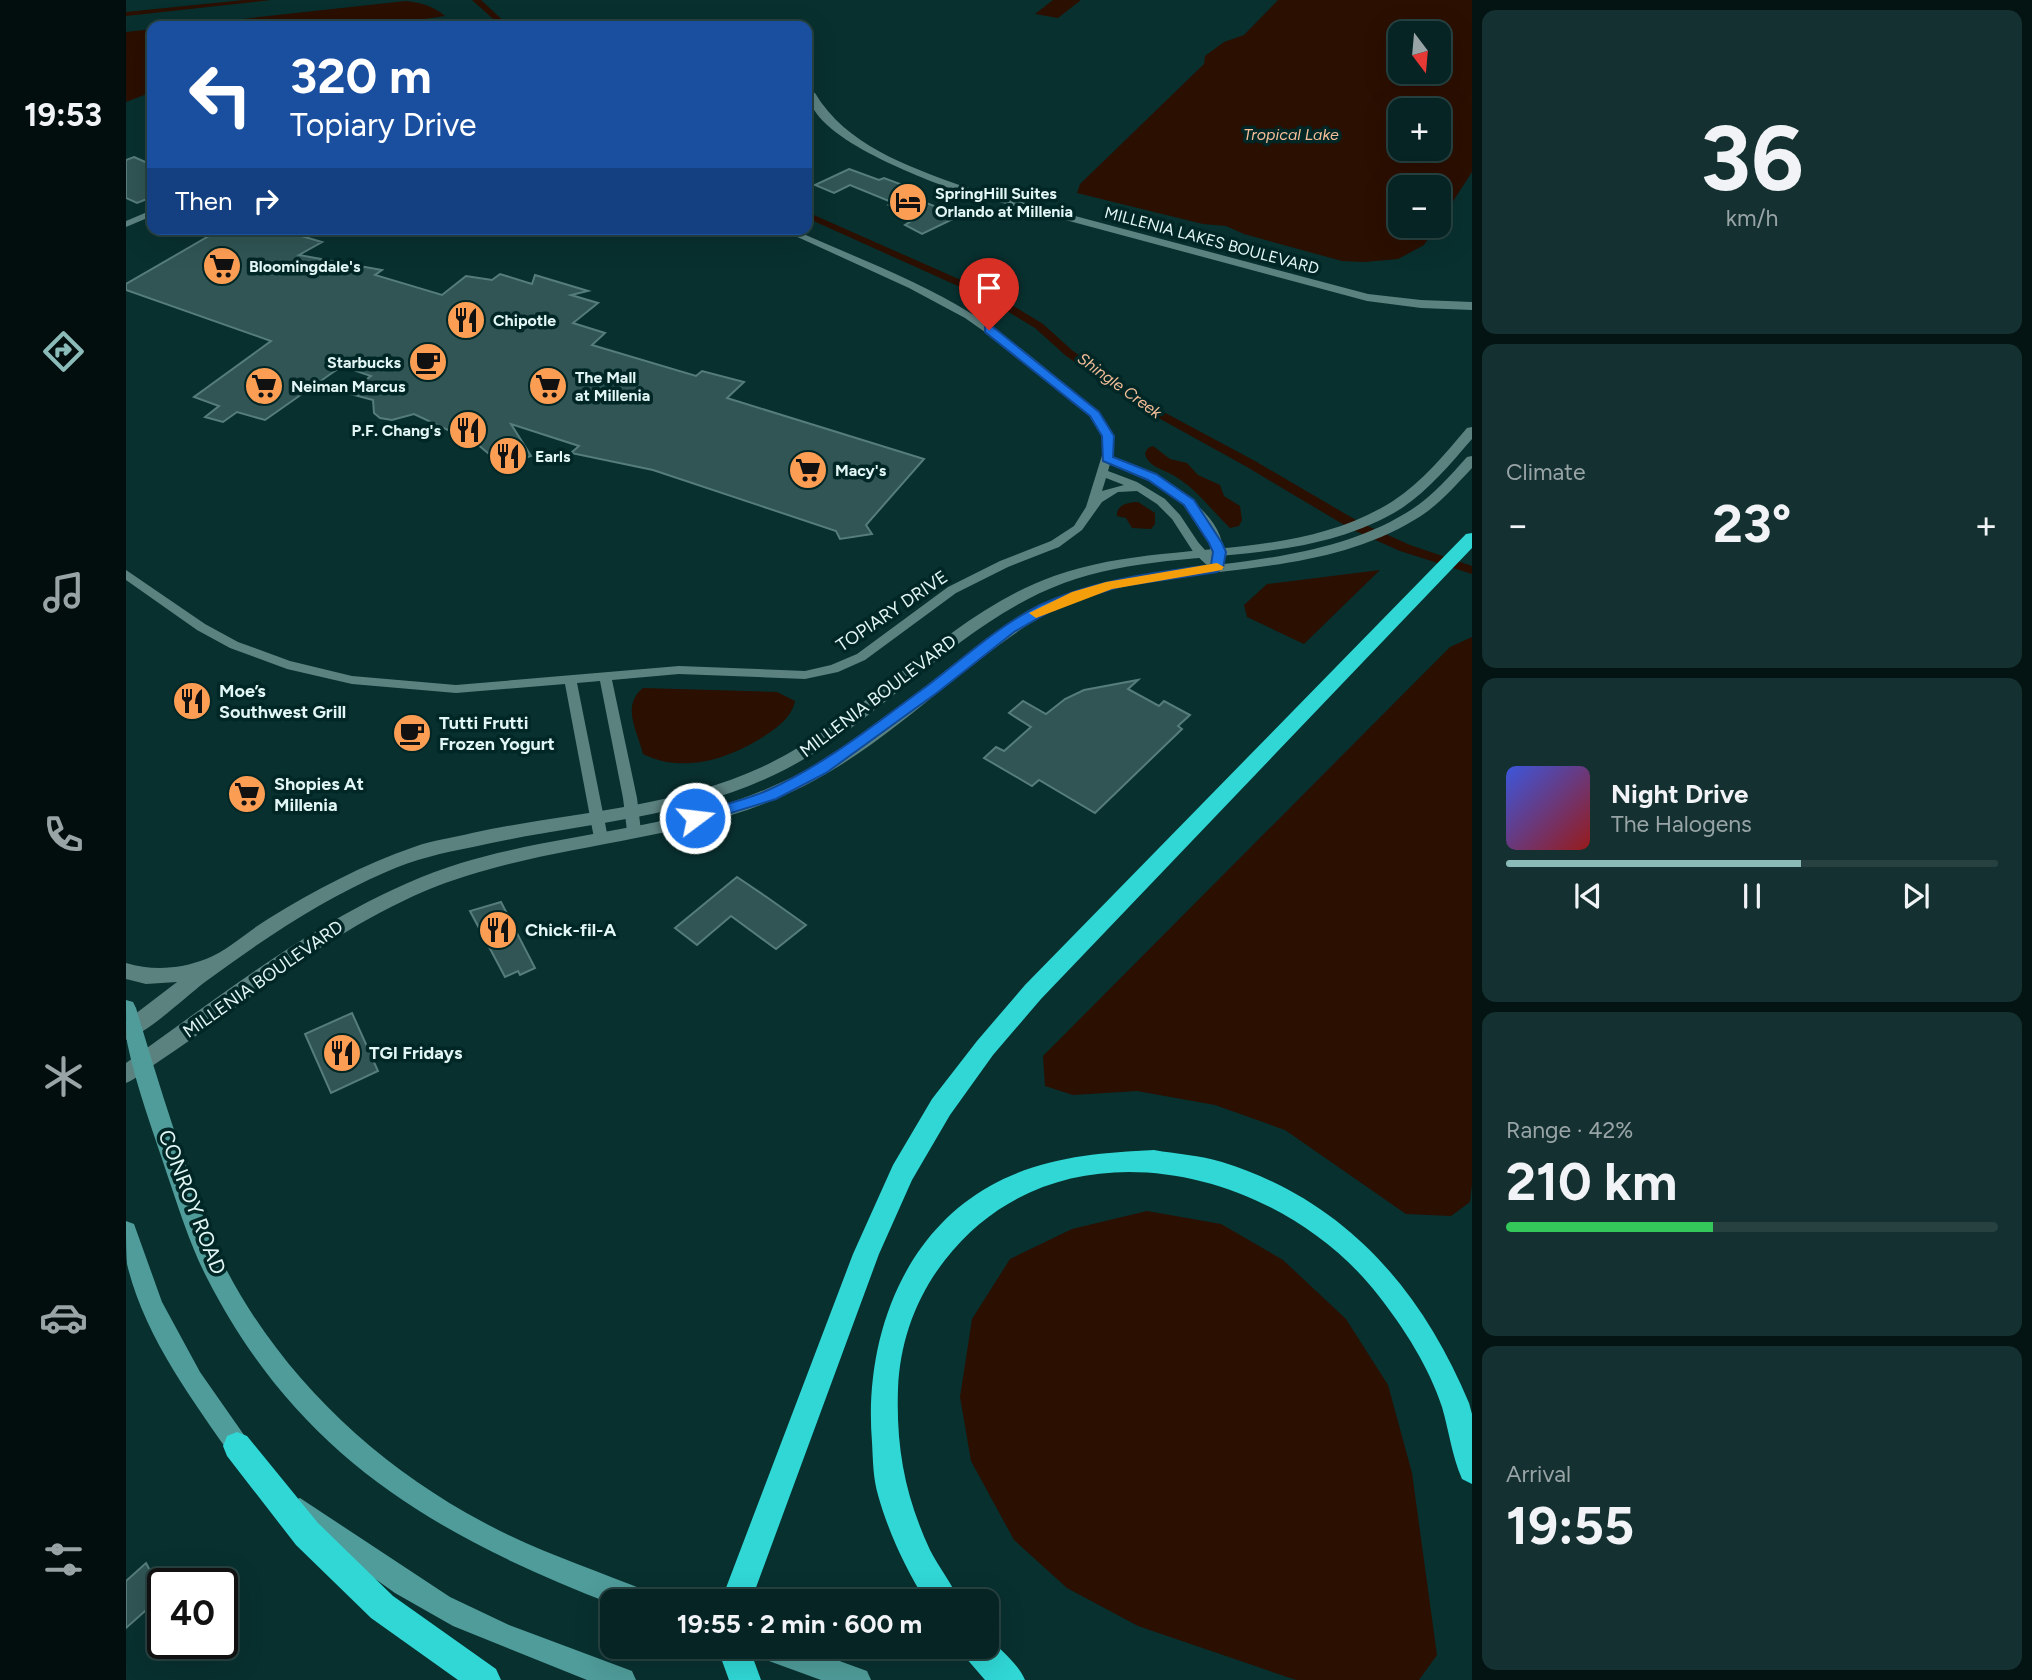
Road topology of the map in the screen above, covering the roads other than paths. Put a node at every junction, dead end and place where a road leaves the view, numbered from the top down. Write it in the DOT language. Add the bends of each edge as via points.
graph roads {
  1 [pos="812,94"];
  2 [pos="812,97"];
  3 [pos="147,205"];
  4 [pos="126,214"];
  5 [pos="147,215"];
  6 [pos="126,224"];
  7 [pos="797,235"];
  8 [pos="1472,298"];
  9 [pos="1472,306"];
  10 [pos="1472,431"];
  11 [pos="1107,459"];
  12 [pos="1472,460"];
  13 [pos="1102,473"];
  14 [pos="1140,488"];
  15 [pos="1092,507"];
  16 [pos="1470,540"];
  17 [pos="1198,554"];
  18 [pos="1218,560"];
  19 [pos="126,574"];
  20 [pos="605,676"];
  21 [pos="570,679"];
  22 [pos="630,812"];
  23 [pos="596,817"];
  24 [pos="634,831"];
  25 [pos="601,838"];
  26 [pos="222,962"];
  27 [pos="126,971"];
  28 [pos="126,1009"];
  29 [pos="129,1030"];
  30 [pos="134,1068"];
  31 [pos="126,1231"];
  32 [pos="237,1446"];
  33 [pos="1472,1469"];
  34 [pos="610,1589"];
  35 [pos="740,1589"];
  36 [pos="935,1589"];
  37 [pos="737,1659"];
  38 [pos="798,1659"];
  39 [pos="986,1659"];
  40 [pos="485,1680"];
  41 [pos="623,1680"];
  42 [pos="745,1680"];
  43 [pos="858,1680"];
  44 [pos="1009,1680"];
  1 -- 8 [label="street, MILLENIA LAKES BOULEVARD" via="881,145 934,171 980,186 1368,289"];
  2 -- 9 [label="street, MILLENIA LAKES BOULEVARD" via="823,116 865,147 958,188 1367,297"];
  3 -- 4 [label="street"];
  5 -- 6 [label="street"];
  7 -- 11 [label="street, TOPIARY DRIVE" via="934,297 1000,337 1095,414 1108,436"];
  10 -- 18 [label="street, MILLENIA BOULEVARD" via="1414,491 1375,516 1338,532"];
  11 -- 13 [label="street, TOPIARY DRIVE"];
  11 -- 18 [label="street" via="1152,477 1180,495 1198,513"];
  12 -- 18 [label="street, MILLENIA BOULEVARD" via="1426,506 1357,542 1295,558"];
  13 -- 14 [label="street"];
  13 -- 15 [label="street, TOPIARY DRIVE"];
  14 -- 15 [label="street, TOPIARY DRIVE" via="1116,489"];
  14 -- 17 [label="street" via="1168,508"];
  15 -- 20 [label="street, TOPIARY DRIVE" via="1068,536 952,590 872,650 834,669 788,675 685,670"];
  16 -- 35 [label="highway" via="1033,992 941,1107 902,1173 866,1254"];
  17 -- 18 [label="street, MILLENIA BOULEVARD"];
  17 -- 22 [label="street, MILLENIA BOULEVARD" via="1112,565 1031,591 979,620 814,747 732,786"];
  18 -- 24 [label="street, MILLENIA BOULEVARD" via="1054,604 1009,629 820,769 770,795 725,811"];
  19 -- 21 [label="street, TOPIARY DRIVE" via="234,645 313,672 375,683 452,688"];
  20 -- 21 [label="street, TOPIARY DRIVE"];
  20 -- 22 [label="street"];
  21 -- 23 [label="street"];
  22 -- 23 [label="street, MILLENIA BOULEVARD"];
  22 -- 24 [label="street"];
  23 -- 25 [label="street"];
  23 -- 26 [label="street, MILLENIA BOULEVARD" via="424,850 345,883"];
  24 -- 25 [label="street, MILLENIA BOULEVARD"];
  25 -- 30 [label="street, MILLENIA BOULEVARD" via="506,857 380,902 313,941"];
  26 -- 27 [label="street" via="155,977"];
  26 -- 29 [label="street, MILLENIA BOULEVARD"];
  28 -- 29 [label="main road, CONROY ROAD"];
  29 -- 30 [label="main road, CONROY ROAD"];
  30 -- 34 [label="main road, CONROY ROAD" via="214,1268 254,1336 297,1394 355,1450 425,1502 507,1548"];
  31 -- 32 [label="main road" via="153,1307 192,1380"];
  32 -- 40 [label="highway" via="307,1534 382,1608"];
  32 -- 41 [label="main road" via="298,1508 370,1562 442,1607"];
  33 -- 36 [label="highway" via="1454,1398 1417,1323 1369,1264 1313,1217 1284,1199 1224,1174 1173,1163 1114,1160 1044,1172 983,1202 946,1236 912,1284 893,1331 881,1396 891,1489 925,1575"];
  37 -- 42 [label="highway"];
  38 -- 43 [label="main road"];
  39 -- 44 [label="highway"];
}
